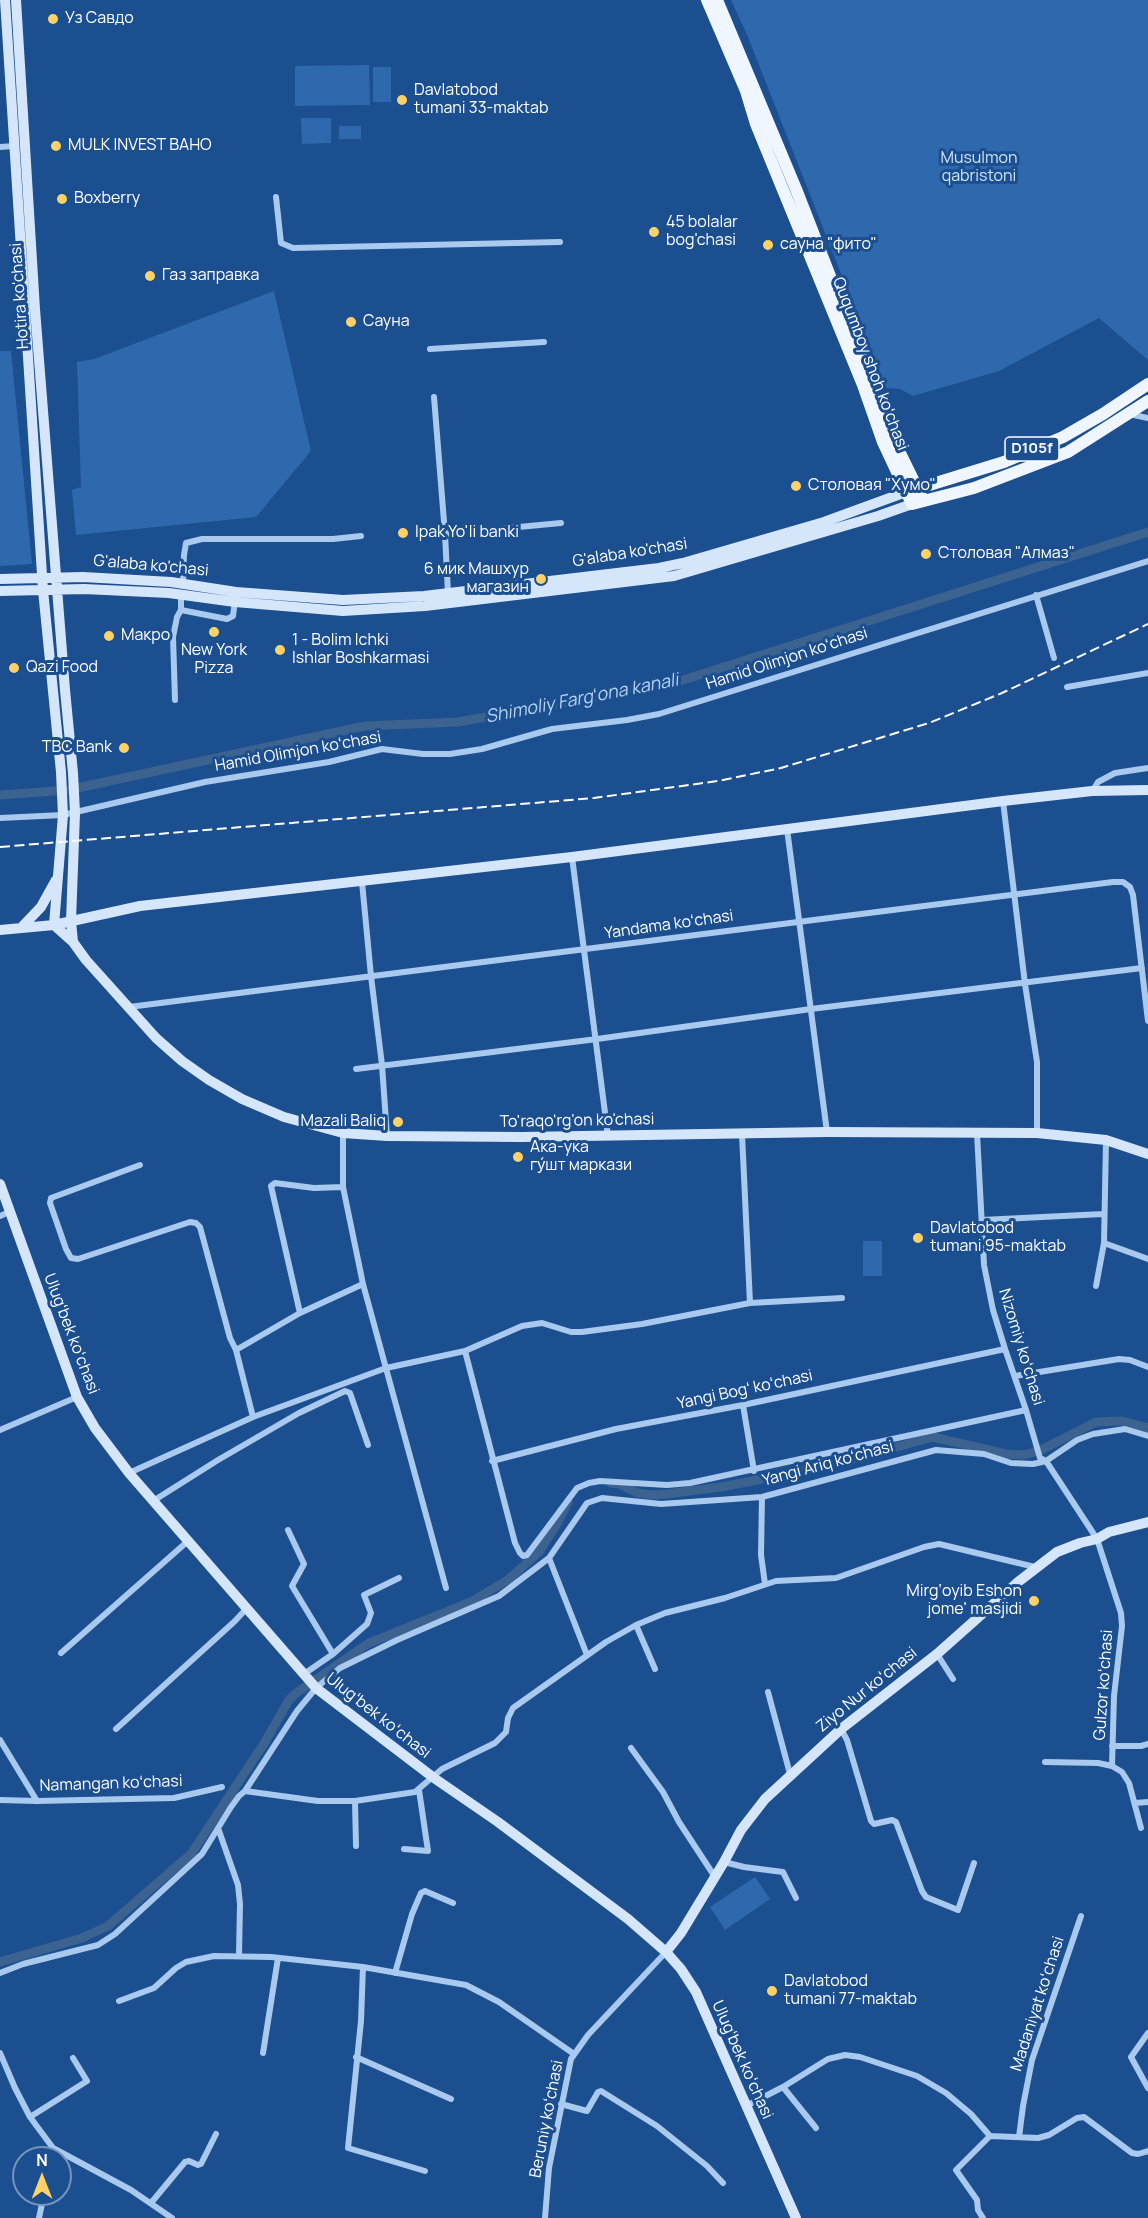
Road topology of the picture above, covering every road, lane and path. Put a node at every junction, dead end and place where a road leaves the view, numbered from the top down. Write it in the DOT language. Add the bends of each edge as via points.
graph roads {
  1 [pos="5,0"];
  2 [pos="16,0"];
  3 [pos="707,0"];
  4 [pos="717,0"];
  5 [pos="4,47"];
  6 [pos="18,126"];
  7 [pos="14,146"];
  8 [pos="0,147"];
  9 [pos="276,197"];
  10 [pos="560,242"];
  11 [pos="544,342"];
  12 [pos="430,348"];
  13 [pos="1148,384"];
  14 [pos="434,397"];
  15 [pos="1148,401"];
  16 [pos="1128,414"];
  17 [pos="1148,418"];
  18 [pos="912,490"];
  19 [pos="917,502"];
  20 [pos="561,523"];
  21 [pos="446,534"];
  22 [pos="360,536"];
  23 [pos="740,552"];
  24 [pos="1148,561"];
  25 [pos="57,577"];
  26 [pos="43,578"];
  27 [pos="0,579"];
  28 [pos="182,589"];
  29 [pos="43,590"];
  30 [pos="57,590"];
  31 [pos="0,591"];
  32 [pos="448,593"];
  33 [pos="1036,595"];
  34 [pos="235,597"];
  35 [pos="181,610"];
  36 [pos="1054,658"];
  37 [pos="1148,673"];
  38 [pos="1067,687"];
  39 [pos="175,700"];
  40 [pos="1148,768"];
  41 [pos="1148,790"];
  42 [pos="1092,791"];
  43 [pos="1003,801"];
  44 [pos="75,813"];
  45 [pos="63,815"];
  46 [pos="0,818"];
  47 [pos="787,829"];
  48 [pos="572,857"];
  49 [pos="58,875"];
  50 [pos="362,882"];
  51 [pos="1014,894"];
  52 [pos="71,921"];
  53 [pos="800,921"];
  54 [pos="54,925"];
  55 [pos="21,928"];
  56 [pos="0,930"];
  57 [pos="73,942"];
  58 [pos="585,950"];
  59 [pos="1142,968"];
  60 [pos="371,976"];
  61 [pos="1025,984"];
  62 [pos="128,1008"];
  63 [pos="811,1009"];
  64 [pos="1148,1021"];
  65 [pos="597,1039"];
  66 [pos="382,1065"];
  67 [pos="356,1069"];
  68 [pos="827,1132"];
  69 [pos="343,1133"];
  70 [pos="977,1133"];
  71 [pos="1037,1133"];
  72 [pos="742,1134"];
  73 [pos="387,1136"];
  74 [pos="608,1136"];
  75 [pos="1106,1140"];
  76 [pos="1147,1152"];
  77 [pos="141,1165"];
  78 [pos="0,1184"];
  79 [pos="343,1187"];
  80 [pos="4,1214"];
  81 [pos="1103,1214"];
  82 [pos="982,1220"];
  83 [pos="1104,1243"];
  84 [pos="1148,1259"];
  85 [pos="363,1284"];
  86 [pos="1096,1286"];
  87 [pos="842,1298"];
  88 [pos="750,1303"];
  89 [pos="300,1313"];
  90 [pos="1005,1349"];
  91 [pos="236,1350"];
  92 [pos="465,1351"];
  93 [pos="1148,1367"];
  94 [pos="386,1368"];
  95 [pos="1015,1376"];
  96 [pos="77,1397"];
  97 [pos="743,1405"];
  98 [pos="1026,1410"];
  99 [pos="253,1417"];
  100 [pos="0,1430"];
  101 [pos="1148,1436"];
  102 [pos="368,1444"];
  103 [pos="1043,1460"];
  104 [pos="492,1461"];
  105 [pos="754,1471"];
  106 [pos="129,1473"];
  107 [pos="762,1497"];
  108 [pos="153,1501"];
  109 [pos="1148,1522"];
  110 [pos="288,1530"];
  111 [pos="1097,1539"];
  112 [pos="188,1541"];
  113 [pos="549,1557"];
  114 [pos="1035,1567"];
  115 [pos="399,1578"];
  116 [pos="765,1584"];
  117 [pos="446,1588"];
  118 [pos="248,1608"];
  119 [pos="636,1625"];
  120 [pos="61,1653"];
  121 [pos="333,1654"];
  122 [pos="937,1654"];
  123 [pos="588,1655"];
  124 [pos="655,1669"];
  125 [pos="304,1674"];
  126 [pos="953,1679"];
  127 [pos="316,1688"];
  128 [pos="768,1692"];
  129 [pos="116,1729"];
  130 [pos="841,1729"];
  131 [pos="0,1740"];
  132 [pos="1148,1744"];
  133 [pos="1112,1746"];
  134 [pos="632,1748"];
  135 [pos="1045,1762"];
  136 [pos="1112,1766"];
  137 [pos="790,1774"];
  138 [pos="434,1778"];
  139 [pos="222,1787"];
  140 [pos="419,1790"];
  141 [pos="245,1791"];
  142 [pos="0,1800"];
  143 [pos="37,1801"];
  144 [pos="355,1801"];
  145 [pos="1148,1802"];
  146 [pos="1135,1803"];
  147 [pos="218,1828"];
  148 [pos="1141,1828"];
  149 [pos="356,1846"];
  150 [pos="404,1849"];
  151 [pos="724,1862"];
  152 [pos="974,1863"];
  153 [pos="715,1877"];
  154 [pos="796,1898"];
  155 [pos="453,1903"];
  156 [pos="1081,1916"];
  157 [pos="666,1952"];
  158 [pos="239,1955"];
  159 [pos="278,1958"];
  160 [pos="363,1967"];
  161 [pos="0,1973"];
  162 [pos="395,1973"];
  163 [pos="119,2001"];
  164 [pos="1148,2033"];
  165 [pos="0,2053"];
  166 [pos="263,2053"];
  167 [pos="574,2054"];
  168 [pos="356,2057"];
  169 [pos="73,2058"];
  170 [pos="783,2087"];
  171 [pos="1148,2088"];
  172 [pos="451,2099"];
  173 [pos="561,2104"];
  174 [pos="746,2106"];
  175 [pos="30,2117"];
  176 [pos="816,2128"];
  177 [pos="216,2134"];
  178 [pos="990,2136"];
  179 [pos="1019,2137"];
  180 [pos="52,2146"];
  181 [pos="1148,2151"];
  182 [pos="72,2159"];
  183 [pos="425,2171"];
  184 [pos="723,2183"];
  185 [pos="151,2203"];
  186 [pos="172,2218"];
  187 [pos="545,2218"];
  188 [pos="796,2218"];
  189 [pos="983,2218"];
  1 -- 5 [label="main road, Hotira ko'chasi"];
  2 -- 6 [label="main road, Hotira ko'chasi"];
  3 -- 18 [label="main road, Ququmboy shoh koʻchasi" via="883,442"];
  4 -- 18 [label="main road, Ququmboy shoh koʻchasi" via="796,189"];
  5 -- 6 [label="main road, Hotira ko'chasi"];
  6 -- 7 [label="main road, Hotira ko'chasi"];
  6 -- 25 [label="main road, Hotira ko'chasi"];
  7 -- 8 [label="street"];
  7 -- 26 [label="main road, Hotira ko'chasi"];
  9 -- 10 [label="street" via="281,243 293,248"];
  11 -- 12 [label="street"];
  13 -- 18 [label="main road, G'alaba ko'chasi / D105f" via="1063,437 1004,462"];
  14 -- 21 [label="street"];
  15 -- 16 [label="main road, G'alaba ko'chasi / D105f"];
  16 -- 17 [label="street"];
  16 -- 19 [label="main road, G'alaba ko'chasi / D105f" via="1068,452 974,488"];
  18 -- 19 [label="main road, Ququmboy shoh koʻchasi"];
  18 -- 23 [label="main road, G'alaba ko'chasi / D105f"];
  19 -- 23 [label="main road, G'alaba ko'chasi / D105f"];
  20 -- 21 [label="street"];
  21 -- 32 [label="street"];
  22 -- 28 [label="street" via="202,539 186,543"];
  23 -- 32 [label="main road, G'alaba ko'chasi / D105f" via="659,568"];
  23 -- 34 [label="main road, G'alaba ko'chasi / D105f" via="674,576 425,606 343,611"];
  24 -- 33 [label="street, Hamid Olimjon koʻchasi"];
  25 -- 26 [label="main road, D105f"];
  25 -- 28 [label="main road, G'alaba ko'chasi / D105f"];
  25 -- 30 [label="main road, Hotira ko'chasi"];
  26 -- 27 [label="main road, D105f"];
  26 -- 29 [label="main road, Hotira ko'chasi"];
  28 -- 30 [label="main road, G'alaba ko'chasi / D105f"];
  28 -- 34 [label="main road, G'alaba ko'chasi / D105f"];
  28 -- 35 [label="street"];
  29 -- 30 [label="main road, D105f"];
  29 -- 31 [label="main road, D105f"];
  29 -- 45 [label="main road, Hotira ko'chasi"];
  30 -- 44 [label="main road, Hotira ko'chasi"];
  32 -- 34 [label="main road, G'alaba ko'chasi / D105f" via="343,600"];
  33 -- 36 [label="street"];
  33 -- 44 [label="street, Hamid Olimjon koʻchasi" via="659,714 552,729 450,754 382,749 329,762 205,782"];
  34 -- 35 [label="street" via="230,619"];
  35 -- 39 [label="street" via="173,637"];
  37 -- 38 [label="street"];
  40 -- 42 [label="street" via="1108,775"];
  41 -- 42 [label="main road"];
  42 -- 43 [label="main road"];
  43 -- 47 [label="main road"];
  43 -- 51 [label="street"];
  44 -- 45 [label="street, Hamid Olimjon koʻchasi"];
  44 -- 52 [label="main road, Hotira ko'chasi"];
  45 -- 46 [label="street, Hamid Olimjon koʻchasi"];
  45 -- 49 [label="main road, Hotira ko'chasi"];
  47 -- 48 [label="main road"];
  47 -- 53 [label="street"];
  48 -- 50 [label="main road"];
  48 -- 58 [label="street"];
  49 -- 54 [label="main road, Hotira ko'chasi"];
  49 -- 55 [label="main road" via="41,907"];
  50 -- 52 [label="main road" via="140,906"];
  50 -- 60 [label="street"];
  51 -- 53 [label="street, Yandama koʻchasi"];
  51 -- 59 [label="street, Yandama koʻchasi" via="1123,882 1133,895"];
  51 -- 61 [label="street"];
  52 -- 54 [label="main road"];
  52 -- 57 [label="main road"];
  53 -- 58 [label="street, Yandama koʻchasi"];
  53 -- 63 [label="street"];
  54 -- 55 [label="main road"];
  54 -- 57 [label="main road, To'raqo'rg'on ko'chasi"];
  55 -- 56 [label="main road"];
  57 -- 62 [label="main road, To'raqo'rg'on ko'chasi"];
  58 -- 60 [label="street, Yandama koʻchasi"];
  58 -- 65 [label="street"];
  59 -- 61 [label="street"];
  59 -- 64 [label="street, Yandama koʻchasi"];
  60 -- 62 [label="street, Yandama koʻchasi"];
  60 -- 66 [label="street"];
  61 -- 63 [label="street"];
  61 -- 71 [label="street" via="1037,1062"];
  62 -- 69 [label="main road, To'raqo'rg'on ko'chasi" via="156,1038 209,1080 284,1117"];
  63 -- 65 [label="street"];
  63 -- 68 [label="street"];
  65 -- 66 [label="street"];
  65 -- 74 [label="street"];
  66 -- 67 [label="street"];
  66 -- 73 [label="street"];
  68 -- 70 [label="main road, To'raqo'rg'on ko'chasi"];
  68 -- 72 [label="main road, To'raqo'rg'on ko'chasi"];
  69 -- 73 [label="main road, To'raqo'rg'on ko'chasi"];
  69 -- 79 [label="street"];
  70 -- 71 [label="main road, To'raqo'rg'on ko'chasi"];
  70 -- 82 [label="street, Nizomiy koʻchasi"];
  71 -- 75 [label="main road, To'raqo'rg'on ko'chasi"];
  72 -- 74 [label="main road, To'raqo'rg'on ko'chasi"];
  72 -- 88 [label="street"];
  73 -- 74 [label="main road, To'raqo'rg'on ko'chasi"];
  75 -- 76 [label="main road, To'raqo'rg'on ko'chasi"];
  75 -- 81 [label="street"];
  77 -- 91 [label="street" via="51,1198 66,1249 71,1258 78,1259 196,1223"];
  78 -- 80 [label="main road, Ulugʻbek koʻchasi"];
  79 -- 85 [label="street"];
  79 -- 89 [label="street" via="275,1183 271,1186"];
  80 -- 96 [label="main road, Ulugʻbek koʻchasi"];
  81 -- 82 [label="street"];
  81 -- 83 [label="street"];
  82 -- 90 [label="street, Nizomiy koʻchasi" via="984,1265"];
  83 -- 84 [label="street"];
  83 -- 86 [label="street"];
  85 -- 89 [label="street"];
  85 -- 94 [label="street"];
  87 -- 88 [label="street"];
  88 -- 92 [label="street" via="582,1332 542,1323 522,1326"];
  89 -- 91 [label="street"];
  90 -- 95 [label="street, Nizomiy koʻchasi"];
  90 -- 97 [label="street, Yangi Bogʻ koʻchasi"];
  91 -- 99 [label="street"];
  92 -- 94 [label="street"];
  92 -- 104 [label="street"];
  93 -- 95 [label="street" via="1119,1359"];
  94 -- 99 [label="street"];
  94 -- 117 [label="street"];
  95 -- 98 [label="street, Nizomiy koʻchasi"];
  96 -- 100 [label="street"];
  96 -- 106 [label="main road, Ulugʻbek koʻchasi"];
  97 -- 104 [label="street, Yangi Bogʻ koʻchasi" via="616,1429"];
  97 -- 105 [label="street"];
  98 -- 103 [label="street, Nizomiy koʻchasi"];
  98 -- 105 [label="street"];
  99 -- 106 [label="street"];
  101 -- 103 [label="street, Yangi Ariq koʻchasi" via="1125,1429 1093,1434"];
  102 -- 108 [label="street" via="350,1393 345,1390"];
  103 -- 107 [label="street, Yangi Ariq koʻchasi" via="1033,1464 1011,1463 984,1454 936,1449"];
  103 -- 111 [label="street, Gulzor koʻchasi"];
  104 -- 105 [label="street" via="515,1543 522,1555 527,1554 577,1488 589,1483 667,1485"];
  106 -- 108 [label="main road, Ulugʻbek koʻchasi"];
  107 -- 113 [label="street, Yangi Ariq koʻchasi" via="661,1504 595,1499 581,1510"];
  107 -- 116 [label="street"];
  108 -- 112 [label="main road, Ulugʻbek koʻchasi"];
  109 -- 111 [label="main road, Ziyo Nur koʻchasi"];
  110 -- 121 [label="street" via="304,1564 292,1586"];
  111 -- 114 [label="main road, Ziyo Nur koʻchasi" via="1057,1552"];
  111 -- 133 [label="street, Gulzor koʻchasi" via="1122,1626"];
  112 -- 118 [label="main road, Ulugʻbek koʻchasi"];
  112 -- 120 [label="street"];
  113 -- 123 [label="street"];
  113 -- 127 [label="street, Yangi Ariq koʻchasi" via="499,1596 340,1668"];
  114 -- 116 [label="street" via="939,1545 836,1578 787,1579"];
  114 -- 122 [label="main road, Ziyo Nur koʻchasi"];
  115 -- 121 [label="street" via="364,1595 370,1621"];
  116 -- 119 [label="street"];
  118 -- 125 [label="main road, Ulugʻbek koʻchasi"];
  118 -- 129 [label="street"];
  119 -- 123 [label="street"];
  119 -- 124 [label="street"];
  121 -- 125 [label="street"];
  122 -- 126 [label="street"];
  122 -- 130 [label="main road, Ziyo Nur koʻchasi"];
  123 -- 138 [label="street" via="513,1708 501,1738 442,1769"];
  125 -- 127 [label="main road, Ulugʻbek koʻchasi"];
  127 -- 138 [label="main road, Ulugʻbek koʻchasi"];
  127 -- 141 [label="street, Yangi Ariq koʻchasi"];
  128 -- 137 [label="street"];
  130 -- 137 [label="main road, Ziyo Nur koʻchasi"];
  130 -- 152 [label="street" via="871,1821 896,1822 926,1897 958,1910"];
  131 -- 143 [label="street"];
  132 -- 133 [label="street"];
  133 -- 136 [label="street, Gulzor koʻchasi"];
  134 -- 153 [label="street"];
  135 -- 136 [label="street"];
  136 -- 146 [label="street" via="1126,1777"];
  137 -- 151 [label="main road, Ziyo Nur koʻchasi" via="741,1830"];
  138 -- 140 [label="street"];
  138 -- 157 [label="main road, Ulugʻbek koʻchasi" via="622,1914"];
  139 -- 143 [label="street, Namangan koʻchasi" via="174,1798"];
  140 -- 144 [label="street"];
  140 -- 150 [label="street" via="428,1851"];
  141 -- 144 [label="street" via="318,1801"];
  141 -- 147 [label="street, Yangi Ariq koʻchasi"];
  142 -- 143 [label="street, Namangan koʻchasi"];
  144 -- 149 [label="street"];
  145 -- 146 [label="street"];
  146 -- 148 [label="street"];
  147 -- 158 [label="street" via="238,1885"];
  147 -- 161 [label="street, Yangi Ariq koʻchasi" via="202,1854 115,1934 98,1945"];
  151 -- 153 [label="main road, Ziyo Nur koʻchasi"];
  151 -- 154 [label="street" via="783,1872"];
  153 -- 157 [label="main road, Ziyo Nur koʻchasi"];
  155 -- 162 [label="street" via="422,1893"];
  156 -- 179 [label="street, Madaniyat koʻchasi" via="1032,2060"];
  157 -- 167 [label="street, Beruniy koʻchasi"];
  157 -- 174 [label="main road, Ulugʻbek koʻchasi" via="696,1992"];
  158 -- 159 [label="street"];
  158 -- 163 [label="street" via="186,1962 154,1988"];
  159 -- 160 [label="street"];
  159 -- 166 [label="street"];
  160 -- 162 [label="street"];
  160 -- 168 [label="street"];
  162 -- 167 [label="street" via="466,1985 499,2002"];
  164 -- 171 [label="street" via="1131,2057"];
  165 -- 175 [label="street"];
  167 -- 173 [label="street, Beruniy koʻchasi" via="567,2069"];
  168 -- 172 [label="street"];
  168 -- 183 [label="street" via="348,2148"];
  169 -- 175 [label="street" via="87,2081"];
  170 -- 174 [label="street"];
  170 -- 176 [label="street"];
  170 -- 178 [label="street" via="828,2059 860,2057 917,2076 946,2093"];
  173 -- 184 [label="street" via="587,2111 601,2091 657,2126"];
  173 -- 187 [label="street, Beruniy koʻchasi"];
  174 -- 188 [label="main road, Ulugʻbek koʻchasi"];
  175 -- 180 [label="street"];
  177 -- 185 [label="street" via="201,2164 185,2162"];
  178 -- 179 [label="street"];
  178 -- 189 [label="street" via="956,2170 977,2200"];
  179 -- 181 [label="street" via="1049,2135 1084,2117 1132,2152"];
  182 -- 185 [label="street"];
  185 -- 186 [label="street"];
}
